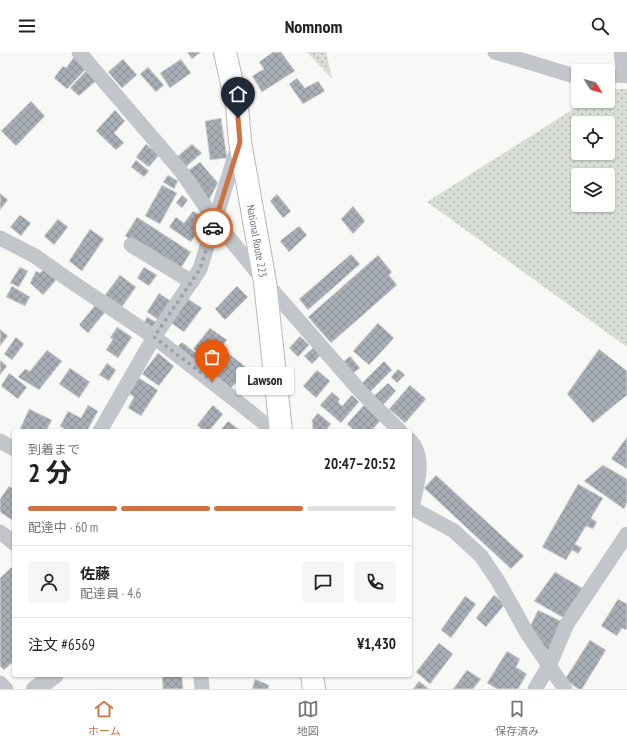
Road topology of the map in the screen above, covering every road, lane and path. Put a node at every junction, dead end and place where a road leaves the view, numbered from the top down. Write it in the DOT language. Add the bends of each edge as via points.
graph roads {
  1 [pos="79,52"];
  2 [pos="225,52"];
  3 [pos="495,52"];
  4 [pos="621,52"];
  5 [pos="571,75"];
  6 [pos="615,76"];
  7 [pos="626,76"];
  8 [pos="240,142"];
  9 [pos="216,222"];
  10 [pos="0,238"];
  11 [pos="131,245"];
  12 [pos="192,282"];
  13 [pos="265,282"];
  14 [pos="154,337"];
  15 [pos="101,429"];
  16 [pos="272,429"];
  17 [pos="281,429"];
  18 [pos="398,429"];
  19 [pos="0,441"];
  20 [pos="412,443"];
  21 [pos="12,448"];
  22 [pos="412,503"];
  23 [pos="412,508"];
  24 [pos="0,532"];
  25 [pos="627,534"];
  26 [pos="12,541"];
  27 [pos="623,551"];
  28 [pos="549,666"];
  29 [pos="52,677"];
  30 [pos="201,677"];
  31 [pos="312,677"];
  32 [pos="0,682"];
  33 [pos="6,689"];
  34 [pos="35,689"];
  35 [pos="202,689"];
  36 [pos="314,689"];
  37 [pos="535,689"];
  38 [pos="565,689"];
  1 -- 9 [label="street" via="181,171"];
  2 -- 8 [label="highway, National Route 223" via="237,106"];
  3 -- 5 [label="street"];
  4 -- 7 [label="street"];
  6 -- 7 [label="street"];
  8 -- 9 [label="street"];
  8 -- 13 [label="highway, National Route 223"];
  9 -- 12 [label="street" via="200,269"];
  9 -- 13 [label="street"];
  10 -- 14 [label="street" via="36,256"];
  11 -- 12 [label="street"];
  12 -- 14 [label="street"];
  13 -- 17 [label="highway, National Route 223"];
  13 -- 18 [label="street" via="361,392"];
  14 -- 15 [label="street"];
  14 -- 16 [label="street"];
  19 -- 21 [label="street"];
  20 -- 22 [label="street" via="419,460 419,476"];
  23 -- 28 [label="street" via="454,531 481,556"];
  24 -- 26 [label="street"];
  25 -- 27 [label="street"];
  27 -- 28 [label="street" via="567,624"];
  28 -- 37 [label="street"];
  28 -- 38 [label="street"];
  29 -- 34 [label="street"];
  30 -- 35 [label="street"];
  31 -- 36 [label="highway"];
  32 -- 33 [label="street"];
}
